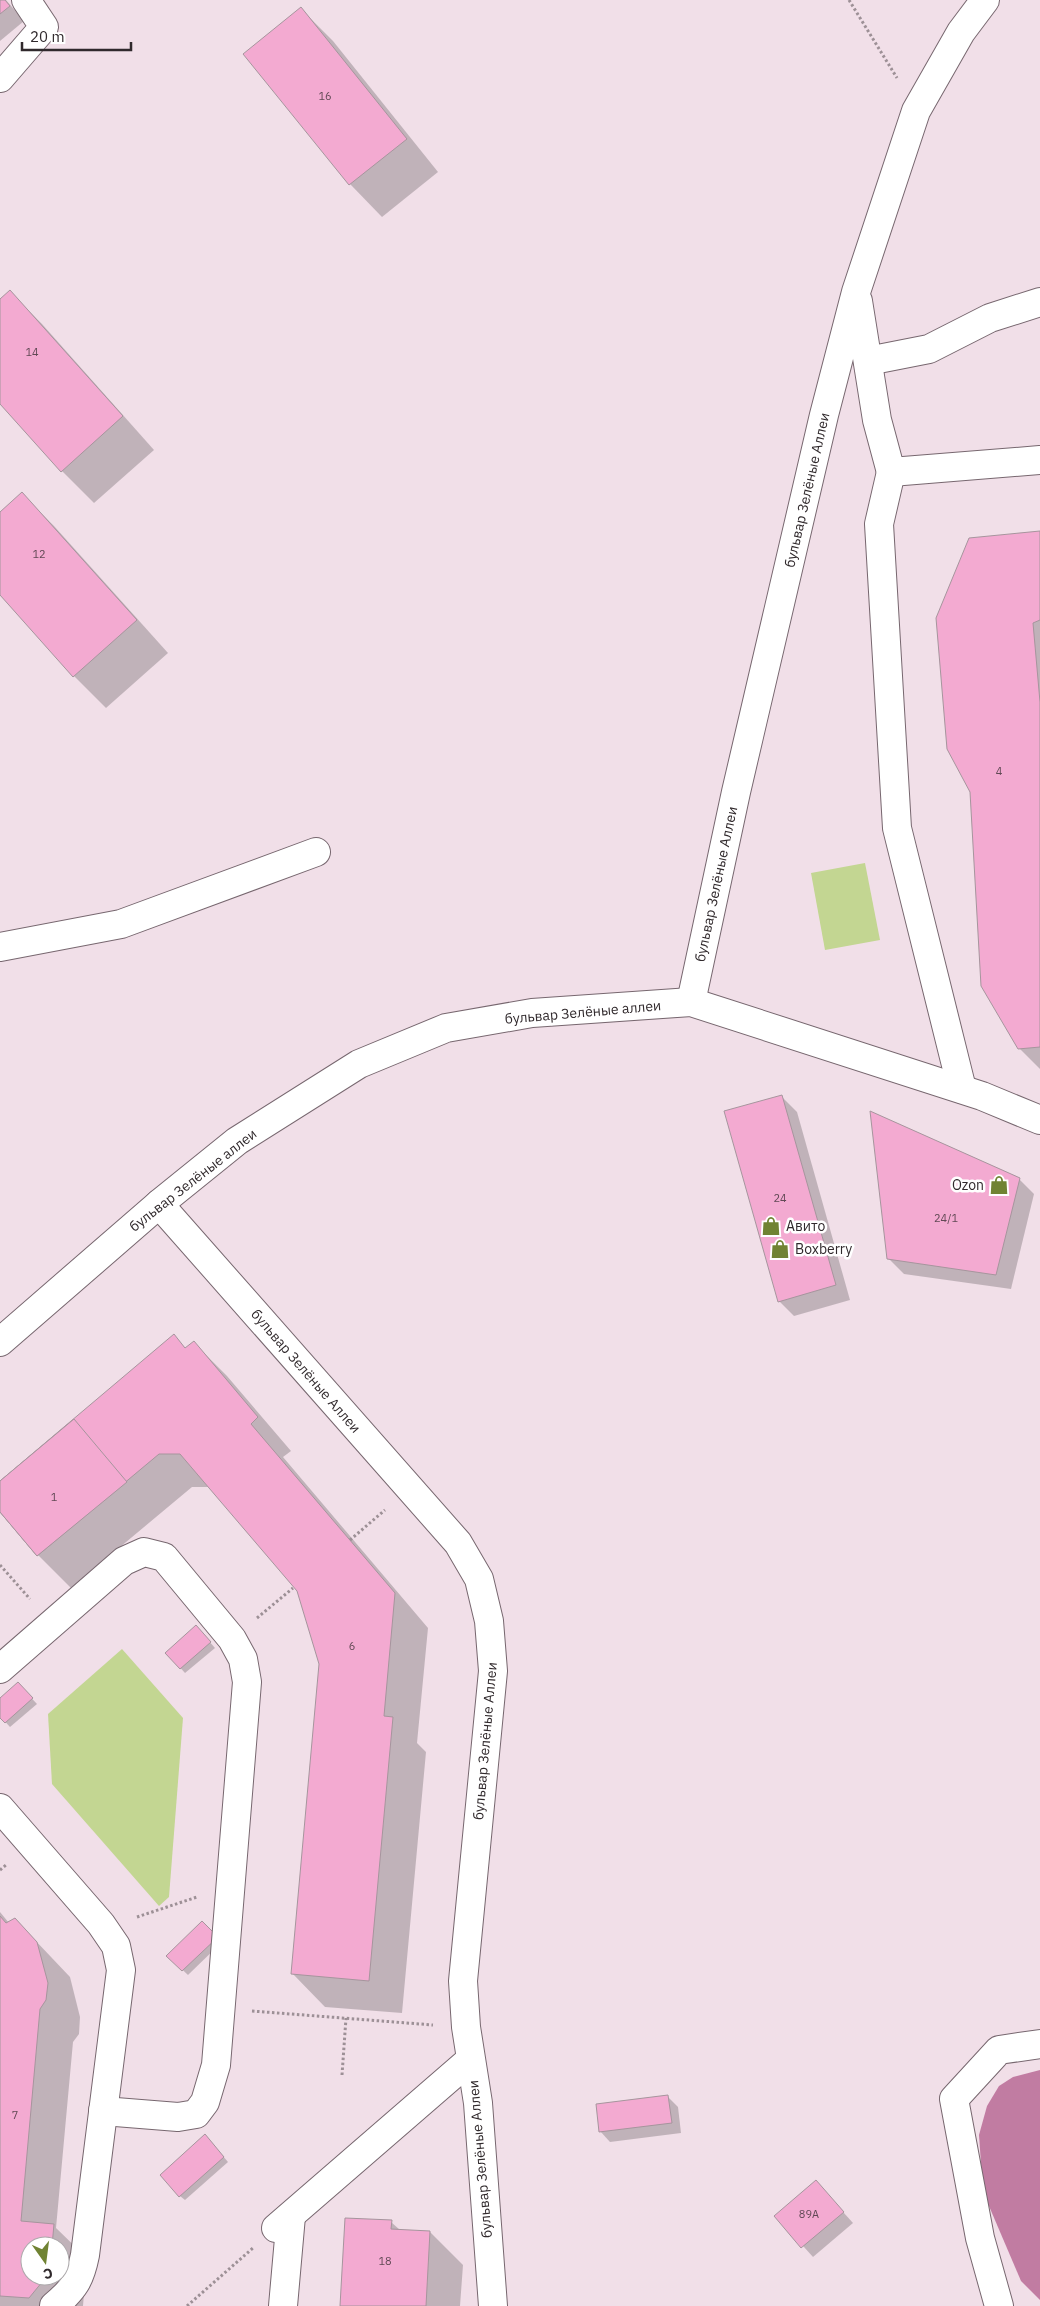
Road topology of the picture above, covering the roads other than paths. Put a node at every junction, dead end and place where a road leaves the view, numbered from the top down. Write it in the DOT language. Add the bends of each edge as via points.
graph roads {
  1 [pos="26,0"];
  2 [pos="985,0"];
  3 [pos="0,78"];
  4 [pos="856,292"];
  5 [pos="1040,302"];
  6 [pos="868,361"];
  7 [pos="1040,460"];
  8 [pos="891,472"];
  9 [pos="316,852"];
  10 [pos="0,948"];
  11 [pos="691,1002"];
  12 [pos="962,1090"];
  13 [pos="1040,1120"];
  14 [pos="159,1204"];
  15 [pos="0,1342"];
  16 [pos="0,1669"];
  17 [pos="0,1808"];
  18 [pos="1040,2044"];
  19 [pos="470,2060"];
  20 [pos="103,2111"];
  21 [pos="54,2306"];
  22 [pos="283,2306"];
  23 [pos="493,2306"];
  24 [pos="999,2306"];
  1 -- 3 [label="street" via="44,27"];
  2 -- 4 [label="street, бульвар Зелёные Аллеи" via="961,32 916,111"];
  4 -- 6 [label="street"];
  4 -- 11 [label="street, бульвар Зелёные Аллеи" via="736,792"];
  5 -- 6 [label="street" via="990,318 929,349"];
  6 -- 8 [label="street" via="877,420"];
  7 -- 8 [label="street"];
  8 -- 12 [label="street" via="880,524 897,828"];
  9 -- 10 [label="street" via="121,924"];
  11 -- 12 [label="street, бульвар Зелёные аллеи"];
  11 -- 14 [label="street, бульвар Зелёные аллеи" via="532,1013 446,1028 359,1064 237,1141"];
  12 -- 13 [label="street, бульвар Зелёные аллеи"];
  14 -- 15 [label="street, бульвар Зелёные аллеи"];
  14 -- 19 [label="street, бульвар Зелёные Аллеи" via="458,1543 479,1579 489,1621 493,1671 463,1981"];
  16 -- 20 [label="street" via="124,1561 144,1552 164,1557 232,1639 242,1659 247,1682 231,1886 216,2065 206,2102 196,2114 178,2118"];
  17 -- 20 [label="street" via="116,1946 120,1970"];
  18 -- 24 [label="street" via="999,2050 954,2100 980,2238"];
  19 -- 22 [label="street" via="283,2222"];
  19 -- 23 [label="street, бульвар Зелёные Аллеи" via="478,2103"];
  20 -- 21 [label="street" via="81,2277 69,2294"];
}
